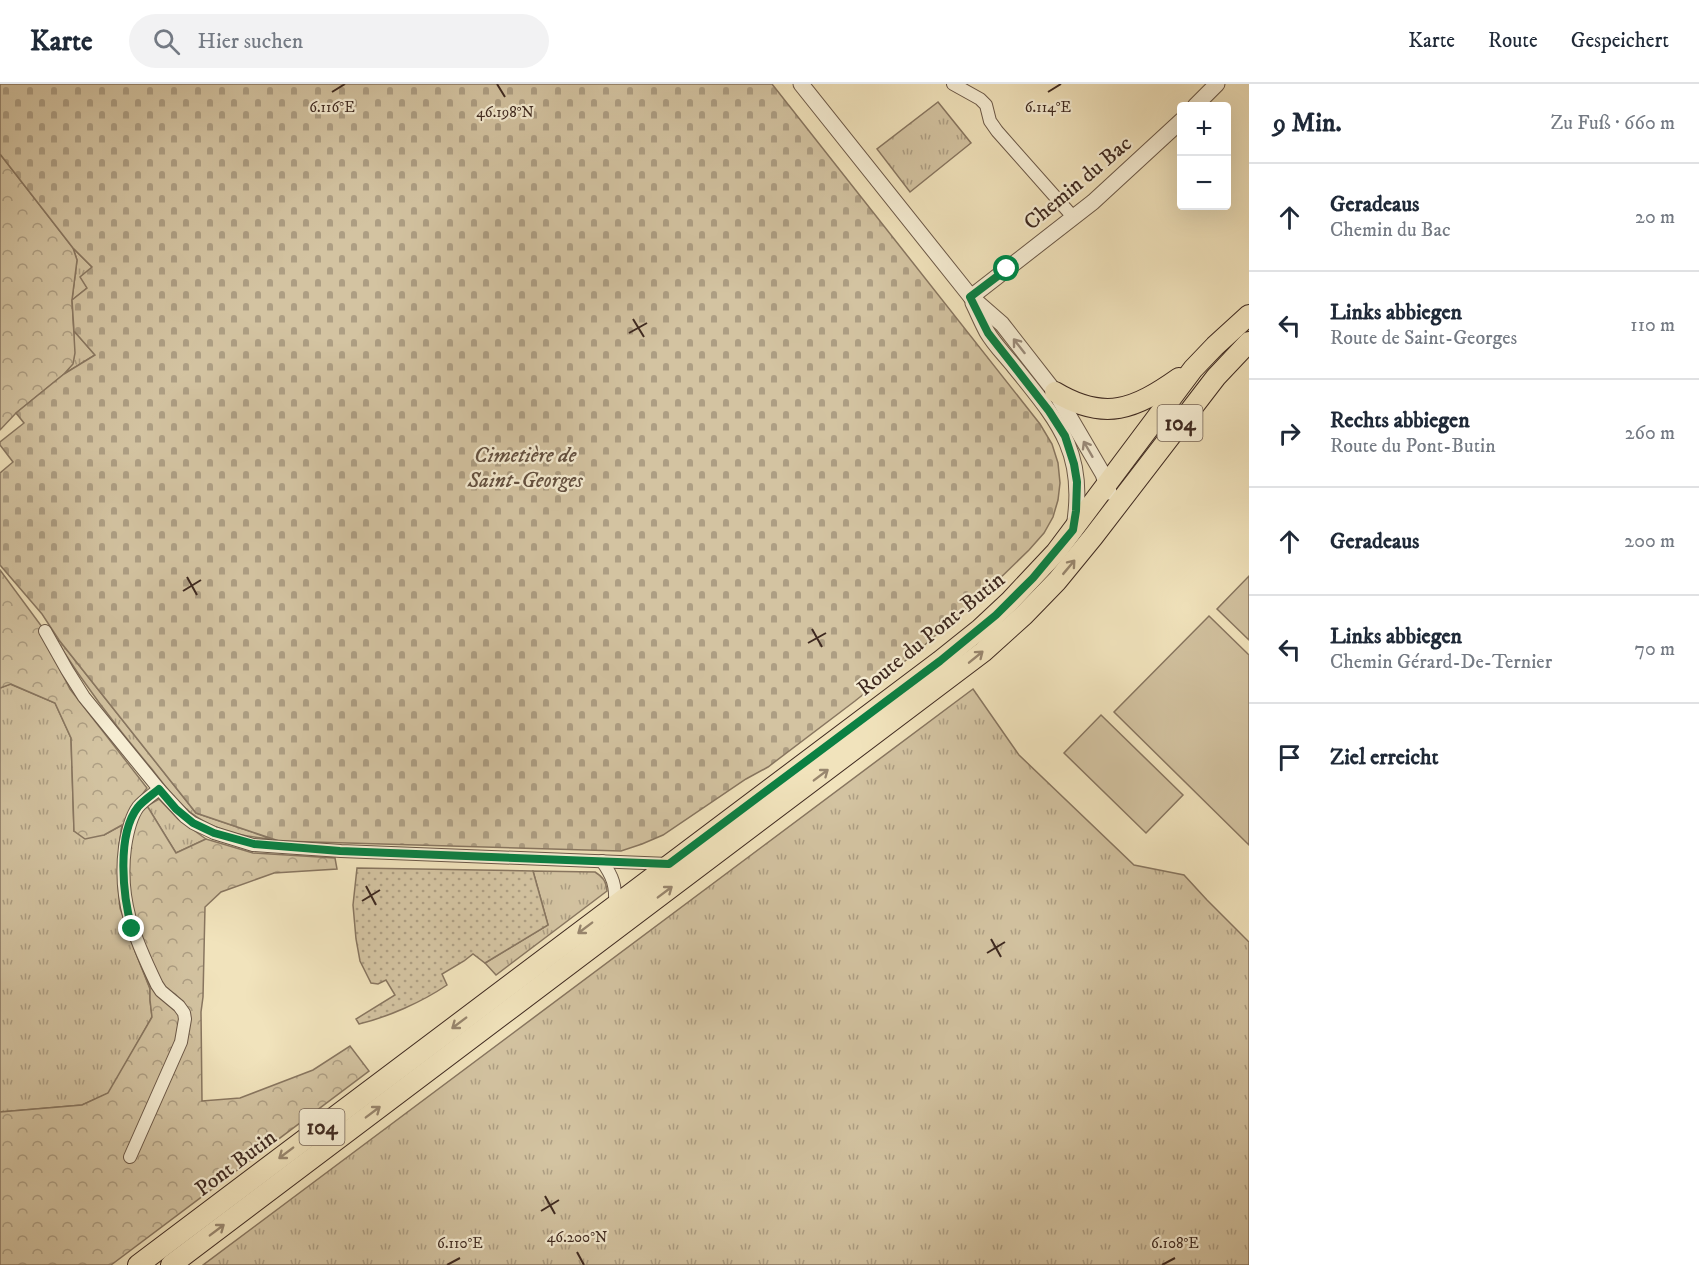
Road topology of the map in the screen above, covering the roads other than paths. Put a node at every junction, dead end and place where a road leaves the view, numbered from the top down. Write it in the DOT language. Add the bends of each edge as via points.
graph roads {
  1 [pos="801,84"];
  2 [pos="953,84"];
  3 [pos="1213,85"];
  4 [pos="1198,102"];
  5 [pos="1177,125"];
  6 [pos="1074,218"];
  7 [pos="970,297"];
  8 [pos="1249,315"];
  9 [pos="1249,342"];
  10 [pos="1249,352"];
  11 [pos="1193,369"];
  12 [pos="1216,377"];
  13 [pos="1055,392"];
  14 [pos="1107,484"];
  15 [pos="1114,510"];
  16 [pos="1073,530"];
  17 [pos="45,631"];
  18 [pos="159,789"];
  19 [pos="602,861"];
  20 [pos="669,864"];
  21 [pos="615,905"];
  22 [pos="505,988"];
  23 [pos="518,1004"];
  24 [pos="130,1157"];
  25 [pos="138,1265"];
  26 [pos="171,1265"];
  1 -- 7 [label="street"];
  2 -- 6 [label="street" via="986,105 997,131"];
  3 -- 4 [label="street"];
  5 -- 6 [label="street, Chemin du Bac"];
  6 -- 7 [label="street, Chemin du Bac"];
  13 -- 7 [label="street, one-way" via="1002,324"];
  7 -- 16 [label="street" via="988,333 1065,436 1077,482"];
  8 -- 11 [label="main road, Route du Pont-Butin / 104"];
  9 -- 12 [label="main road, Route du Pont-Butin / 104"];
  10 -- 12 [label="main road"];
  11 -- 13 [label="main road" via="1147,399 1118,409 1090,408"];
  11 -- 14 [label="main road, Route du Pont-Butin / 104"];
  12 -- 15 [label="main road, Route du Pont-Butin / 104"];
  14 -- 13 [label="street, one-way"];
  14 -- 15 [label="street"];
  14 -- 16 [label="main road, Route du Pont-Butin / 104"];
  23 -- 15 [label="main road, Route du Pont-Butin / 104, one-way" via="983,652 1057,581"];
  16 -- 20 [label="main road, Route du Pont-Butin / 104" via="1033,578 980,629"];
  17 -- 18 [label="street" via="84,697"];
  18 -- 19 [label="street" via="193,823 254,844"];
  18 -- 24 [label="street" via="137,808 129,826 125,901 137,942 157,985 184,1012 185,1019 181,1042"];
  19 -- 20 [label="street"];
  19 -- 21 [label="street" via="614,884"];
  20 -- 21 [label="main road, Route du Pont-Butin / 104"];
  21 -- 22 [label="main road, Route du Pont-Butin / 104, one-way"];
  22 -- 25 [label="main road, Pont Butin / 104, one-way"];
  26 -- 23 [label="main road, Pont Butin / 104, one-way"];
}
